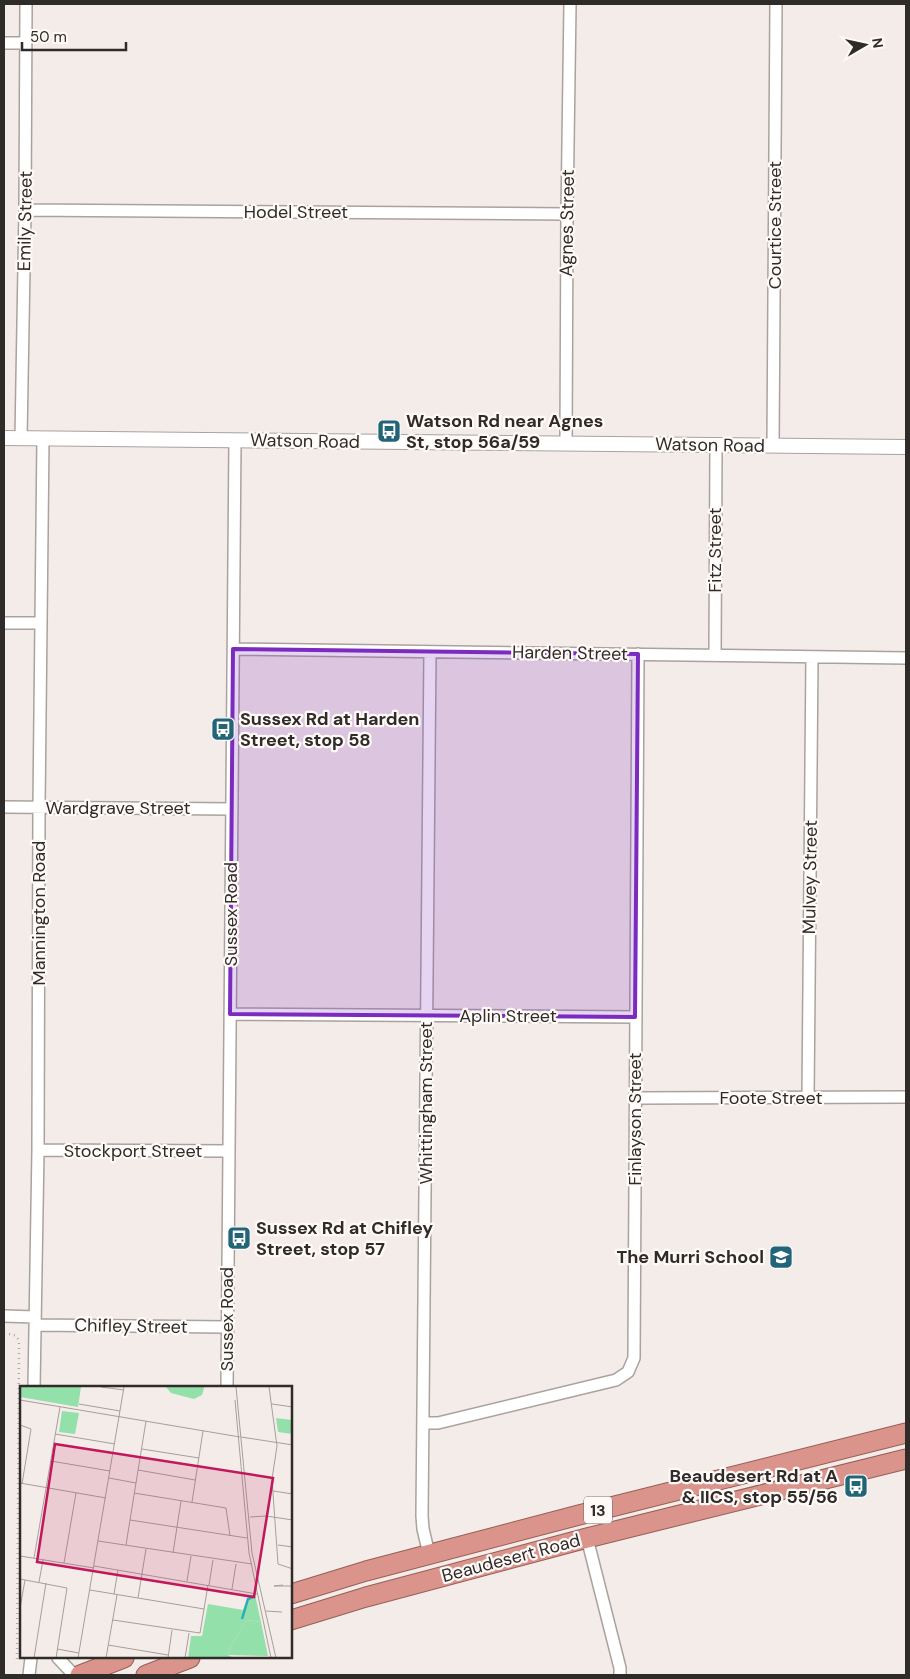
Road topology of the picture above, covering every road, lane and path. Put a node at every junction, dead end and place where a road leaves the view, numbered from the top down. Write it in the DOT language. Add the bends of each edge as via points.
graph roads {
  1 [pos="26,4"];
  2 [pos="570,4"];
  3 [pos="776,4"];
  4 [pos="4,43"];
  5 [pos="26,43"];
  6 [pos="25,210"];
  7 [pos="567,214"];
  8 [pos="4,438"];
  9 [pos="21,438"];
  10 [pos="43,438"];
  11 [pos="235,440"];
  12 [pos="566,443"];
  13 [pos="716,445"];
  14 [pos="773,446"];
  15 [pos="906,446"];
  16 [pos="4,623"];
  17 [pos="41,623"];
  18 [pos="233,649"];
  19 [pos="430,652"];
  20 [pos="638,654"];
  21 [pos="715,655"];
  22 [pos="812,657"];
  23 [pos="906,658"];
  24 [pos="4,807"];
  25 [pos="39,807"];
  26 [pos="232,809"];
  27 [pos="230,1014"];
  28 [pos="427,1016"];
  29 [pos="635,1017"];
  30 [pos="808,1097"];
  31 [pos="906,1097"];
  32 [pos="636,1098"];
  33 [pos="38,1150"];
  34 [pos="229,1151"];
  35 [pos="4,1316"];
  36 [pos="35,1321"];
  37 [pos="227,1327"];
  38 [pos="4,1334"];
  39 [pos="34,1386"];
  40 [pos="227,1386"];
  41 [pos="424,1423"];
  42 [pos="906,1433"];
  43 [pos="906,1459"];
  44 [pos="587,1538"];
  45 [pos="429,1554"];
  46 [pos="292,1594"];
  47 [pos="292,1620"];
  48 [pos="31,1659"];
  49 [pos="59,1659"];
  50 [pos="121,1659"];
  51 [pos="187,1659"];
  52 [pos="17,1669"];
  53 [pos="29,1675"];
  54 [pos="74,1675"];
  55 [pos="80,1675"];
  56 [pos="146,1675"];
  57 [pos="620,1675"];
  1 -- 5 [label="street, Emily Street"];
  2 -- 7 [label="street, Agnes Street"];
  3 -- 14 [label="street, Courtice Street"];
  4 -- 5 [label="street"];
  5 -- 6 [label="street, Emily Street"];
  6 -- 7 [label="street, Hodel Street"];
  6 -- 9 [label="street, Emily Street"];
  7 -- 12 [label="street, Agnes Street"];
  8 -- 9 [label="street, Watson Road"];
  9 -- 10 [label="street, Watson Road"];
  10 -- 11 [label="street, Watson Road"];
  10 -- 17 [label="street, Mannington Road"];
  11 -- 12 [label="street, Watson Road"];
  11 -- 18 [label="street, Sussex Road"];
  12 -- 13 [label="street, Watson Road"];
  13 -- 14 [label="street, Watson Road"];
  13 -- 21 [label="street, Fitz Street"];
  14 -- 15 [label="street, Watson Road"];
  16 -- 17 [label="street"];
  17 -- 25 [label="street, Mannington Road"];
  18 -- 19 [label="street, Harden Street"];
  18 -- 26 [label="street, Sussex Road"];
  19 -- 20 [label="street, Harden Street"];
  19 -- 28 [label="street, Whittingham Street"];
  20 -- 21 [label="street, Harden Street"];
  20 -- 29 [label="street, Finlayson Street"];
  21 -- 22 [label="street, Harden Street"];
  22 -- 23 [label="street, Harden Street"];
  22 -- 30 [label="street, Mulvey Street"];
  24 -- 25 [label="street, Wardgrave Street"];
  25 -- 26 [label="street, Wardgrave Street"];
  25 -- 33 [label="street, Mannington Road"];
  26 -- 27 [label="street, Sussex Road"];
  27 -- 28 [label="street, Aplin Street"];
  27 -- 34 [label="street, Sussex Road"];
  28 -- 29 [label="street, Aplin Street"];
  28 -- 41 [label="street, Whittingham Street"];
  29 -- 32 [label="street, Finlayson Street"];
  30 -- 31 [label="street, Foote Street"];
  30 -- 32 [label="street, Foote Street"];
  32 -- 41 [label="street, Finlayson Street" via="634,1358 628,1372 616,1380 438,1423"];
  33 -- 34 [label="street, Stockport Street"];
  33 -- 36 [label="street, Mannington Road"];
  34 -- 37 [label="street, Sussex Road"];
  35 -- 36 [label="street, Chifley Street"];
  36 -- 37 [label="street, Chifley Street"];
  36 -- 39 [label="street, Mannington Road"];
  37 -- 40 [label="street, Sussex Road"];
  38 -- 52 [label="path" via="17,1336 19,1342"];
  41 -- 45 [label="street, Whittingham Street" via="422,1516"];
  42 -- 45 [label="highway, Beaudesert Road / 13"];
  43 -- 44 [label="highway, Beaudesert Road / 13"];
  44 -- 47 [label="highway, Beaudesert Road / 13"];
  44 -- 57 [label="street"];
  45 -- 46 [label="highway, Beaudesert Road / 13"];
  48 -- 53 [label="street"];
  49 -- 54 [label="street"];
  50 -- 55 [label="highway"];
  51 -- 56 [label="highway"];
}
